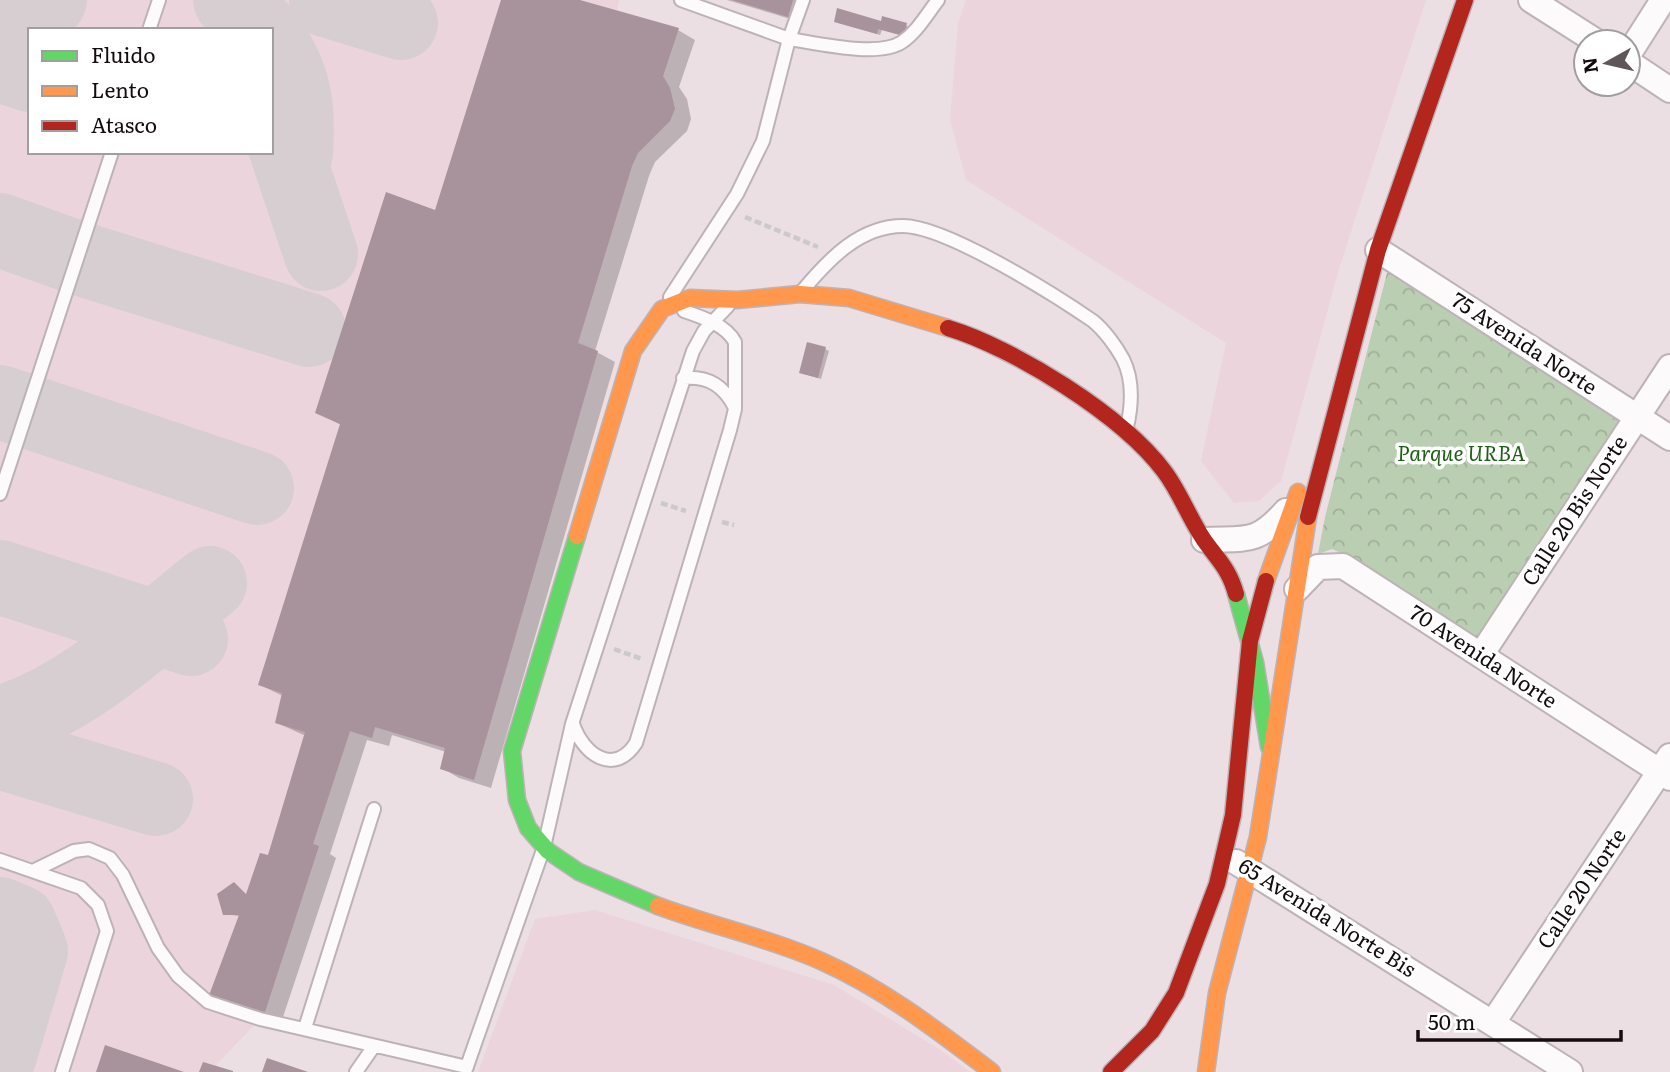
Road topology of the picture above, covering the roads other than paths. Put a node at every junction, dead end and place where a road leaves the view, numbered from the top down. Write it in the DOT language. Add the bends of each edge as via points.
graph roads {
  1 [pos="159,0"];
  2 [pos="681,0"];
  3 [pos="803,0"];
  4 [pos="937,0"];
  5 [pos="1465,0"];
  6 [pos="1531,0"];
  7 [pos="1662,0"];
  8 [pos="150,28"];
  9 [pos="1575,28"];
  10 [pos="1642,32"];
  11 [pos="789,39"];
  12 [pos="1642,71"];
  13 [pos="1670,90"];
  14 [pos="111,154"];
  15 [pos="1378,250"];
  16 [pos="800,293"];
  17 [pos="737,300"];
  18 [pos="662,309"];
  19 [pos="712,323"];
  20 [pos="1346,364"];
  21 [pos="1670,367"];
  22 [pos="683,378"];
  23 [pos="735,409"];
  24 [pos="1636,417"];
  25 [pos="1127,430"];
  26 [pos="1670,438"];
  27 [pos="0,494"];
  28 [pos="1294,502"];
  29 [pos="1204,540"];
  30 [pos="1297,589"];
  31 [pos="1250,641"];
  32 [pos="1481,655"];
  33 [pos="572,724"];
  34 [pos="1269,747"];
  35 [pos="1667,769"];
  36 [pos="374,809"];
  37 [pos="544,847"];
  38 [pos="1224,855"];
  39 [pos="0,860"];
  40 [pos="1250,869"];
  41 [pos="33,871"];
  42 [pos="1494,1021"];
  43 [pos="305,1028"];
  44 [pos="374,1046"];
  45 [pos="466,1069"];
  46 [pos="62,1072"];
  47 [pos="356,1072"];
  48 [pos="992,1072"];
  49 [pos="1111,1072"];
  50 [pos="1206,1072"];
  51 [pos="1570,1072"];
  1 -- 8 [label="lane"];
  2 -- 11 [label="lane"];
  3 -- 11 [label="lane"];
  4 -- 11 [label="lane" via="901,43 874,50"];
  5 -- 15 [label="street"];
  6 -- 9 [label="street"];
  7 -- 10 [label="street"];
  11 -- 18 [label="lane" via="763,141 732,202"];
  12 -- 13 [label="street"];
  14 -- 27 [label="lane"];
  15 -- 20 [label="street"];
  15 -- 24 [label="street, 75 Avenida Norte"];
  16 -- 17 [label="street"];
  16 -- 25 [label="street" via="849,299 961,332 1017,358"];
  16 -- 25 [label="lane" via="835,254 861,237 902,226 929,229 981,254 1095,323 1123,359 1132,407"];
  17 -- 18 [label="street" via="690,298"];
  17 -- 19 [label="lane"];
  18 -- 19 [label="lane" via="677,308"];
  18 -- 37 [label="street" via="633,351 512,751 519,805 529,829"];
  19 -- 22 [label="lane" via="696,343"];
  19 -- 23 [label="lane" via="730,333 735,342"];
  20 -- 28 [label="street"];
  20 -- 30 [label="street" via="1309,509"];
  21 -- 24 [label="street, Calle 20 Bis Norte"];
  22 -- 23 [label="lane" via="709,380 721,387"];
  22 -- 33 [label="lane"];
  23 -- 33 [label="lane" via="636,743 620,759 598,756 579,742"];
  24 -- 26 [label="street, 75 Avenida Norte"];
  24 -- 32 [label="street, Calle 20 Bis Norte"];
  25 -- 29 [label="street" via="1164,471"];
  28 -- 29 [label="street" via="1261,535 1245,540"];
  28 -- 31 [label="street" via="1270,564"];
  29 -- 31 [label="street" via="1230,572"];
  30 -- 32 [label="street, 70 Avenida Norte" via="1318,567 1343,566"];
  30 -- 34 [label="street"];
  31 -- 34 [label="street"];
  31 -- 38 [label="street" via="1233,815"];
  32 -- 35 [label="street, 70 Avenida Norte"];
  33 -- 37 [label="lane"];
  34 -- 40 [label="street"];
  35 -- 42 [label="street, Calle 20 Norte"];
  36 -- 43 [label="lane"];
  37 -- 45 [label="lane"];
  37 -- 48 [label="street" via="633,898 818,959 857,977"];
  38 -- 40 [label="street, 65 Avenida Norte Bis"];
  38 -- 49 [label="street" via="1176,993 1152,1031"];
  39 -- 41 [label="lane"];
  40 -- 42 [label="street, 65 Avenida Norte Bis"];
  40 -- 50 [label="street" via="1215,1004"];
  41 -- 43 [label="lane" via="74,851 89,849 110,858 123,874 158,948 194,991 208,1002"];
  41 -- 46 [label="lane" via="81,888 98,905 107,930"];
  42 -- 51 [label="street, 65 Avenida Norte Bis"];
  43 -- 44 [label="lane"];
  44 -- 45 [label="lane"];
  44 -- 47 [label="lane"];
}
